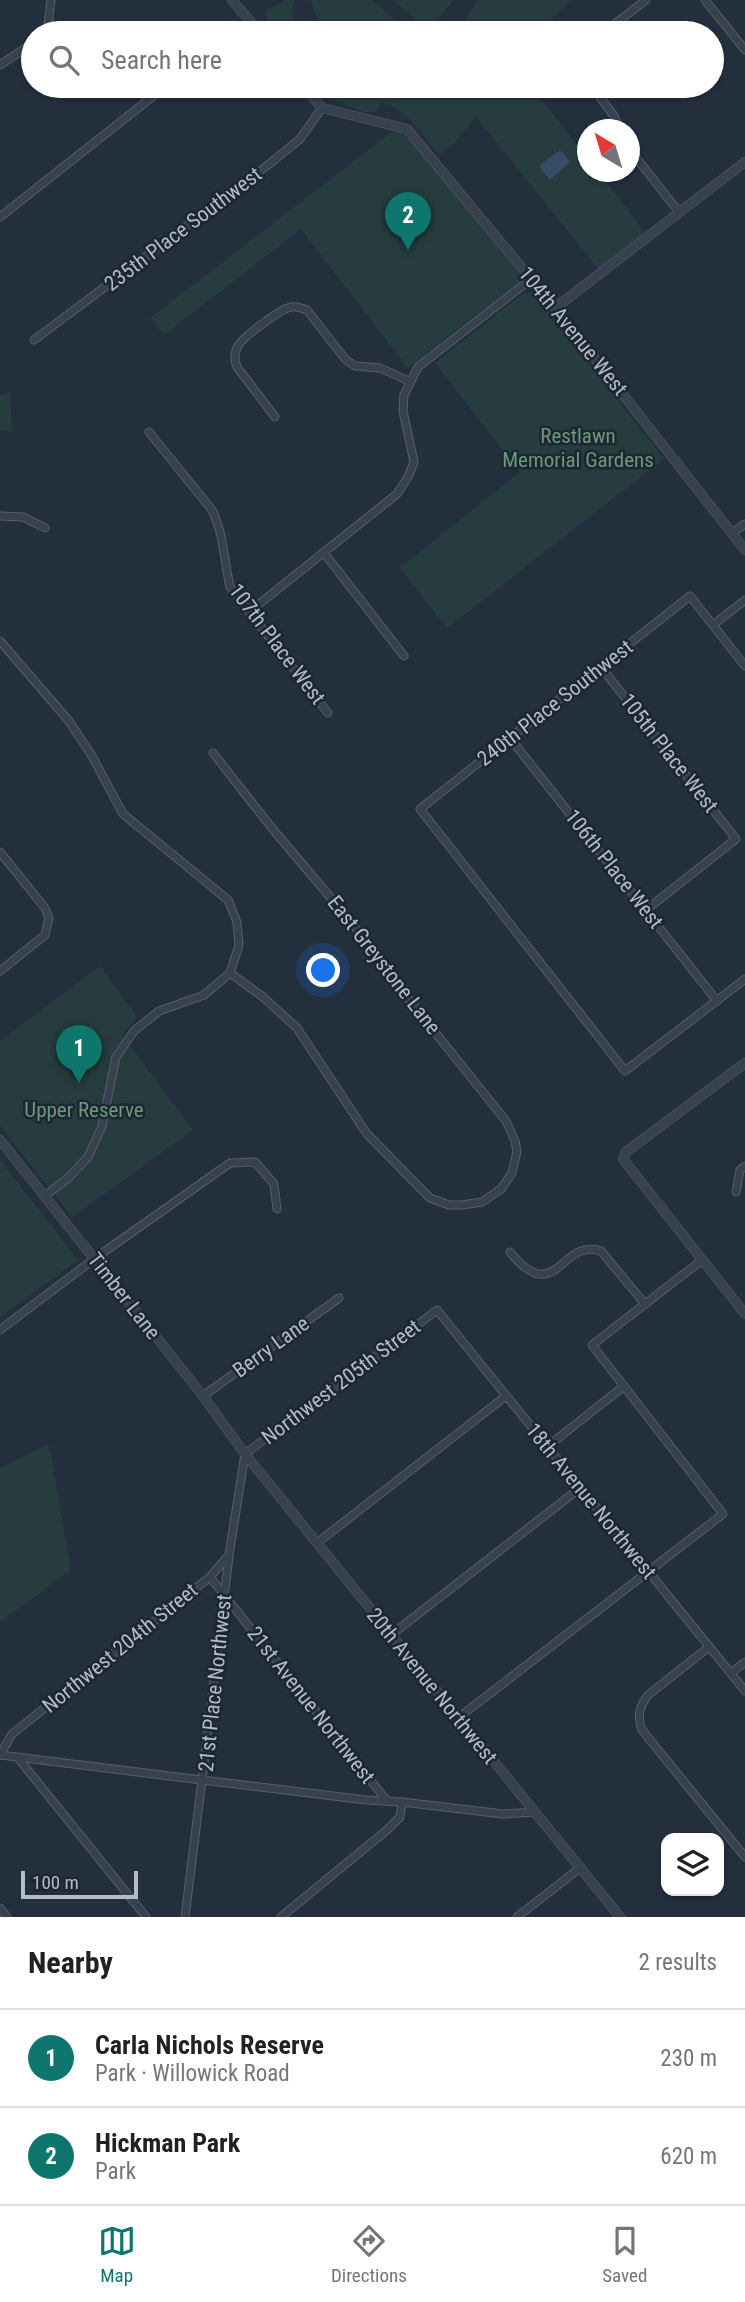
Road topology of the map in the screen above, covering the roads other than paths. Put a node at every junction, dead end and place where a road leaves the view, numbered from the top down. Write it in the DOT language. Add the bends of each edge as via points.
graph roads {
  1 [pos="51,0"];
  2 [pos="232,0"];
  3 [pos="646,0"];
  4 [pos="705,0"];
  5 [pos="48,21"];
  6 [pos="250,21"];
  7 [pos="619,21"];
  8 [pos="722,21"];
  9 [pos="724,24"];
  10 [pos="745,50"];
  11 [pos="21,51"];
  12 [pos="0,65"];
  13 [pos="314,98"];
  14 [pos="601,98"];
  15 [pos="149,99"];
  16 [pos="322,108"];
  17 [pos="615,119"];
  18 [pos="640,164"];
  19 [pos="743,168"];
  20 [pos="679,212"];
  21 [pos="0,217"];
  22 [pos="531,279"];
  23 [pos="555,308"];
  24 [pos="34,340"];
  25 [pos="409,381"];
  26 [pos="275,417"];
  27 [pos="149,432"];
  28 [pos="0,516"];
  29 [pos="745,524"];
  30 [pos="45,528"];
  31 [pos="732,533"];
  32 [pos="745,550"];
  33 [pos="324,553"];
  34 [pos="745,600"];
  35 [pos="249,612"];
  36 [pos="713,625"];
  37 [pos="0,641"];
  38 [pos="404,656"];
  39 [pos="745,666"];
  40 [pos="601,667"];
  41 [pos="328,713"];
  42 [pos="510,738"];
  43 [pos="213,753"];
  44 [pos="0,852"];
  45 [pos="646,910"];
  46 [pos="0,971"];
  47 [pos="230,974"];
  48 [pos="745,979"];
  49 [pos="717,1001"];
  50 [pos="745,1063"];
  51 [pos="0,1140"];
  52 [pos="745,1166"];
  53 [pos="736,1192"];
  54 [pos="45,1196"];
  55 [pos="277,1209"];
  56 [pos="510,1252"];
  57 [pos="94,1259"];
  58 [pos="702,1259"];
  59 [pos="339,1298"];
  60 [pos="645,1304"];
  61 [pos="436,1310"];
  62 [pos="745,1314"];
  63 [pos="0,1329"];
  64 [pos="624,1386"];
  65 [pos="203,1396"];
  66 [pos="506,1396"];
  67 [pos="547,1447"];
  68 [pos="245,1454"];
  69 [pos="580,1488"];
  70 [pos="317,1543"];
  71 [pos="229,1555"];
  72 [pos="648,1572"];
  73 [pos="210,1577"];
  74 [pos="225,1594"];
  75 [pos="391,1634"];
  76 [pos="709,1647"];
  77 [pos="745,1662"];
  78 [pos="731,1673"];
  79 [pos="745,1691"];
  80 [pos="458,1718"];
  81 [pos="0,1755"];
  82 [pos="18,1758"];
  83 [pos="202,1780"];
  84 [pos="387,1801"];
  85 [pos="402,1802"];
  86 [pos="535,1812"];
  87 [pos="745,1857"];
  88 [pos="580,1868"];
  89 [pos="0,1908"];
  90 [pos="7,1917"];
  91 [pos="146,1917"];
  92 [pos="185,1917"];
  93 [pos="281,1917"];
  94 [pos="517,1917"];
  95 [pos="620,1917"];
  1 -- 5 [label="street"];
  2 -- 6 [label="street"];
  3 -- 7 [label="street"];
  4 -- 8 [label="street"];
  9 -- 10 [label="street"];
  11 -- 12 [label="street"];
  13 -- 16 [label="street"];
  14 -- 17 [label="street"];
  15 -- 21 [label="street"];
  16 -- 22 [label="street, 104th Avenue West" via="407,129"];
  16 -- 24 [label="street, 235th Place Southwest" via="300,139 268,165"];
  18 -- 20 [label="street"];
  19 -- 20 [label="street"];
  20 -- 23 [label="street"];
  22 -- 23 [label="street, 104th Avenue West"];
  22 -- 25 [label="street" via="418,367"];
  23 -- 31 [label="street, 104th Avenue West"];
  25 -- 26 [label="street" via="380,368 355,366 307,310 289,307 239,344 234,359"];
  25 -- 33 [label="street" via="403,411 414,462 408,477 397,494"];
  27 -- 35 [label="street, 107th Place West" via="212,510 219,524 230,587"];
  28 -- 30 [label="street" via="23,517"];
  29 -- 31 [label="street"];
  31 -- 32 [label="street, 104th Avenue West"];
  33 -- 35 [label="street"];
  33 -- 38 [label="street"];
  34 -- 36 [label="street"];
  35 -- 41 [label="street, 107th Place West"];
  36 -- 39 [label="street"];
  36 -- 40 [label="street, 240th Place Southwest" via="690,596"];
  37 -- 47 [label="street" via="69,721 123,814 228,900 237,922 239,945"];
  40 -- 42 [label="street, 240th Place Southwest"];
  40 -- 45 [label="street, 105th Place West" via="737,839"];
  42 -- 45 [label="street, 106th Place West"];
  42 -- 49 [label="street, 240th Place Southwest" via="420,809 625,1071"];
  43 -- 47 [label="street, East Greystone Lane" via="506,1121 517,1151 512,1173 501,1189 482,1202 462,1205 430,1198 366,1134 297,1028"];
  44 -- 46 [label="street" via="48,918 45,934"];
  45 -- 49 [label="street, 106th Place West"];
  47 -- 54 [label="street" via="204,995 159,1011 134,1031 116,1057 102,1126 88,1157"];
  48 -- 49 [label="street"];
  50 -- 58 [label="street" via="632,1147 623,1159"];
  51 -- 54 [label="street, Timber Lane"];
  52 -- 53 [label="street"];
  54 -- 57 [label="street, Timber Lane"];
  55 -- 57 [label="street" via="274,1184 255,1162 230,1163"];
  56 -- 60 [label="street" via="537,1275 548,1274 583,1251 596,1249"];
  57 -- 63 [label="street"];
  57 -- 65 [label="street, Timber Lane"];
  58 -- 60 [label="street"];
  58 -- 62 [label="street"];
  59 -- 65 [label="street, Berry Lane"];
  60 -- 64 [label="street" via="592,1345"];
  61 -- 66 [label="street, 18th Avenue Northwest"];
  61 -- 68 [label="street, Northwest 205th Street"];
  64 -- 67 [label="street"];
  64 -- 72 [label="street" via="723,1514"];
  65 -- 68 [label="street, Timber Lane"];
  66 -- 67 [label="street, 18th Avenue Northwest"];
  66 -- 70 [label="street"];
  67 -- 69 [label="street, 18th Avenue Northwest"];
  68 -- 70 [label="street, 20th Avenue Northwest"];
  68 -- 71 [label="street"];
  69 -- 72 [label="street, 18th Avenue Northwest"];
  69 -- 75 [label="street"];
  70 -- 75 [label="street, 20th Avenue Northwest"];
  71 -- 73 [label="street, Northwest 204th Street"];
  71 -- 74 [label="street, 21st Place Northwest"];
  72 -- 76 [label="street, 18th Avenue Northwest"];
  72 -- 80 [label="street"];
  73 -- 74 [label="street, 21st Avenue Northwest"];
  73 -- 81 [label="street, Northwest 204th Street" via="12,1734"];
  74 -- 83 [label="street, 21st Place Northwest"];
  74 -- 84 [label="street, 21st Avenue Northwest"];
  75 -- 80 [label="street, 20th Avenue Northwest"];
  76 -- 78 [label="street, 18th Avenue Northwest"];
  76 -- 87 [label="street" via="648,1695 639,1720 642,1730"];
  77 -- 78 [label="street"];
  78 -- 79 [label="street, 18th Avenue Northwest"];
  80 -- 86 [label="street, 20th Avenue Northwest"];
  81 -- 82 [label="street"];
  82 -- 83 [label="street"];
  82 -- 91 [label="street"];
  83 -- 84 [label="street, 21st Place Northwest"];
  83 -- 92 [label="street"];
  84 -- 85 [label="street, 21st Place Northwest"];
  85 -- 86 [label="street, 21st Place Northwest" via="503,1814"];
  85 -- 93 [label="street" via="400,1817 387,1830"];
  86 -- 88 [label="street, 20th Avenue Northwest"];
  88 -- 94 [label="street"];
  88 -- 95 [label="street, 20th Avenue Northwest"];
  89 -- 90 [label="street"];
}
